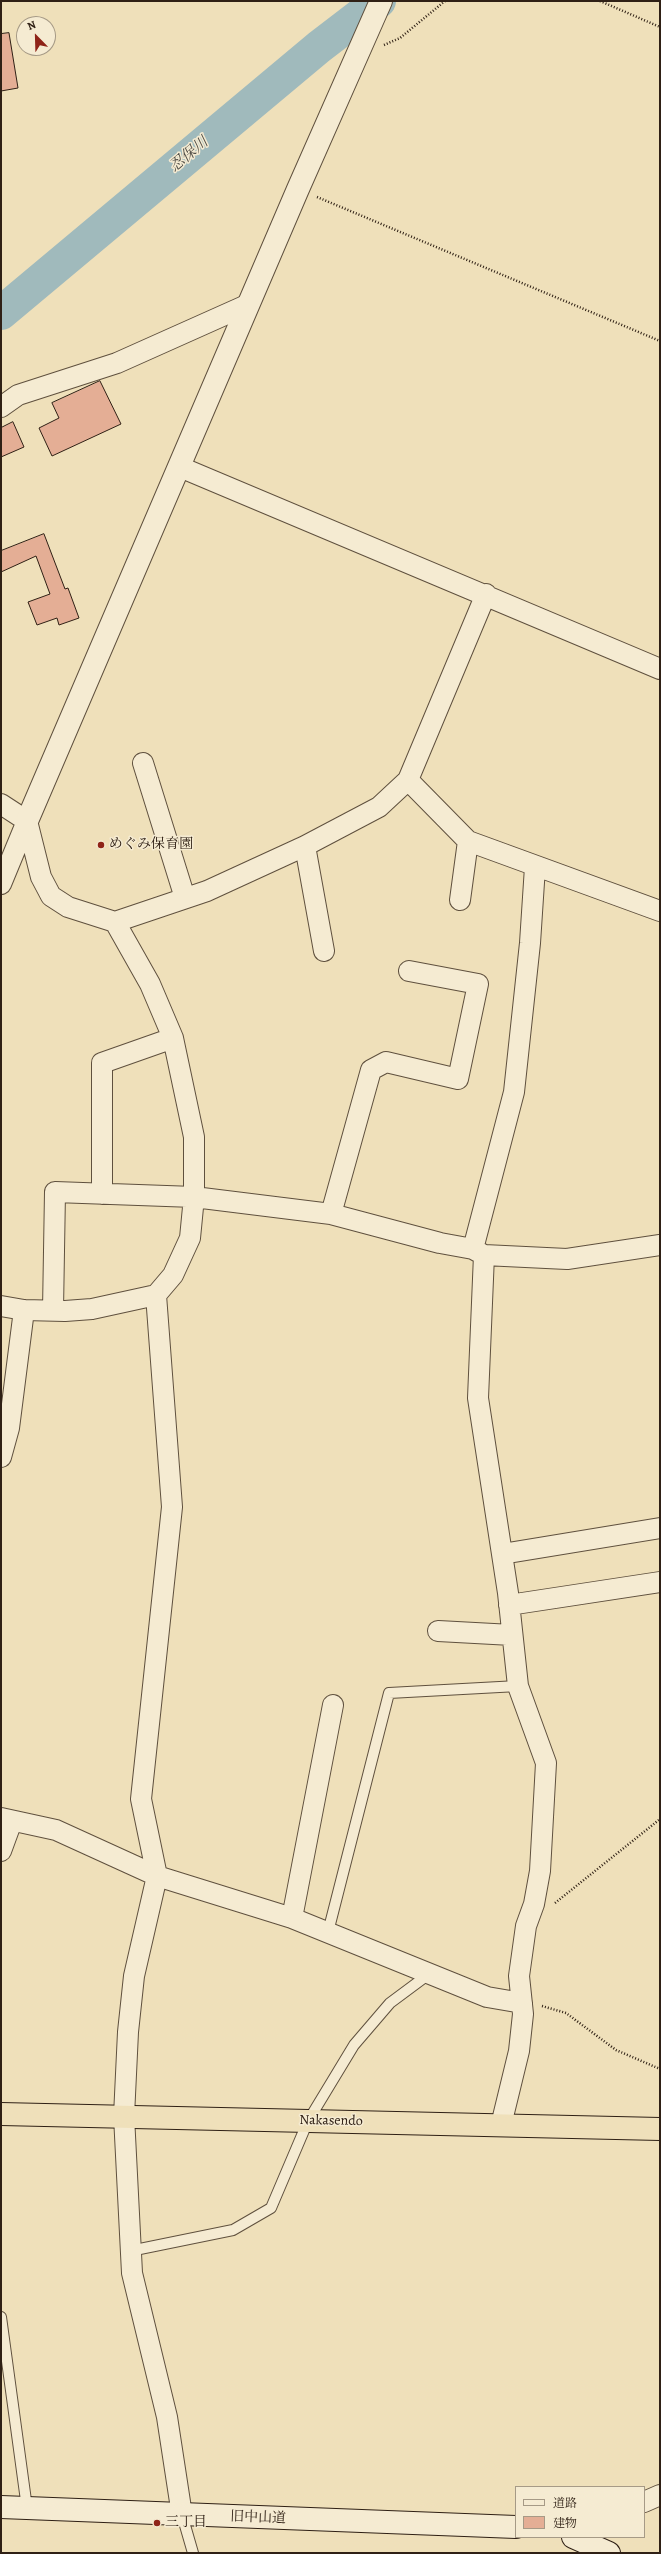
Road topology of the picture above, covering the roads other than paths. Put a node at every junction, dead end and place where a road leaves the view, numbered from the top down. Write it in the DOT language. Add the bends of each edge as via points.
graph roads {
  1 [pos="381,1"];
  2 [pos="249,304"];
  3 [pos="1,407"];
  4 [pos="180,467"];
  5 [pos="486,594"];
  6 [pos="660,669"];
  7 [pos="143,763"];
  8 [pos="408,780"];
  9 [pos="1,804"];
  10 [pos="27,820"];
  11 [pos="468,842"];
  12 [pos="305,846"];
  13 [pos="535,867"];
  14 [pos="1,884"];
  15 [pos="185,898"];
  16 [pos="460,900"];
  17 [pos="660,911"];
  18 [pos="115,922"];
  19 [pos="324,951"];
  20 [pos="409,971"];
  21 [pos="173,1038"];
  22 [pos="102,1194"];
  23 [pos="194,1198"];
  24 [pos="331,1214"];
  25 [pos="660,1245"];
  26 [pos="479,1252"];
  27 [pos="156,1295"];
  28 [pos="1,1306"];
  29 [pos="24,1310"];
  30 [pos="53,1310"];
  31 [pos="1,1456"];
  32 [pos="660,1528"];
  33 [pos="502,1554"];
  34 [pos="660,1582"];
  35 [pos="509,1605"];
  36 [pos="438,1631"];
  37 [pos="512,1634"];
  38 [pos="518,1686"];
  39 [pos="333,1705"];
  40 [pos="6,1819"];
  41 [pos="1,1851"];
  42 [pos="157,1876"];
  43 [pos="292,1918"];
  44 [pos="328,1932"];
  45 [pos="429,1974"];
  46 [pos="522,2003"];
  47 [pos="1,2114"];
  48 [pos="124,2116"];
  49 [pos="308,2121"];
  50 [pos="501,2125"];
  51 [pos="660,2129"];
  52 [pos="130,2251"];
  53 [pos="1,2317"];
  54 [pos="660,2495"];
  55 [pos="645,2502"];
  56 [pos="1,2507"];
  57 [pos="27,2508"];
  58 [pos="182,2515"];
  59 [pos="515,2526"];
  60 [pos="576,2538"];
  61 [pos="604,2546"];
  62 [pos="193,2553"];
  1 -- 2 [label="street"];
  2 -- 3 [label="street" via="117,362 18,395"];
  2 -- 4 [label="street"];
  4 -- 5 [label="street"];
  4 -- 10 [label="street"];
  5 -- 6 [label="street"];
  5 -- 8 [label="street"];
  7 -- 15 [label="street"];
  8 -- 11 [label="street"];
  8 -- 12 [label="street" via="379,807"];
  9 -- 10 [label="street"];
  10 -- 14 [label="street"];
  10 -- 18 [label="street" via="41,877 51,896 68,908"];
  11 -- 13 [label="street"];
  11 -- 16 [label="street"];
  12 -- 15 [label="street" via="207,891"];
  12 -- 19 [label="street"];
  13 -- 17 [label="street"];
  13 -- 26 [label="street" via="530,943 514,1092"];
  15 -- 18 [label="street"];
  18 -- 21 [label="street" via="150,984"];
  20 -- 24 [label="street" via="478,984 458,1079 386,1062 371,1070"];
  21 -- 22 [label="street" via="102,1063"];
  21 -- 23 [label="street" via="194,1137"];
  22 -- 23 [label="street"];
  22 -- 30 [label="street" via="55,1192"];
  23 -- 24 [label="street"];
  23 -- 27 [label="street" via="190,1238 173,1275"];
  24 -- 26 [label="street"];
  25 -- 26 [label="street" via="567,1258"];
  26 -- 33 [label="street" via="478,1398"];
  27 -- 30 [label="street" via="92,1309"];
  27 -- 42 [label="street" via="172,1507 141,1799"];
  28 -- 29 [label="street"];
  29 -- 30 [label="street"];
  29 -- 31 [label="street" via="9,1428"];
  32 -- 33 [label="street"];
  33 -- 35 [label="street"];
  34 -- 35 [label="street"];
  35 -- 37 [label="street"];
  36 -- 37 [label="street"];
  37 -- 38 [label="street"];
  38 -- 44 [label="lane" via="389,1694"];
  38 -- 46 [label="street" via="546,1763 540,1871 534,1904 526,1926 519,1976"];
  39 -- 43 [label="street"];
  40 -- 41 [label="street"];
  40 -- 42 [label="street" via="56,1830"];
  42 -- 43 [label="street"];
  42 -- 48 [label="street" via="134,1976"];
  43 -- 44 [label="street"];
  44 -- 45 [label="street"];
  45 -- 46 [label="street" via="487,1997"];
  45 -- 49 [label="lane" via="390,2004 354,2045"];
  46 -- 50 [label="street" via="519,2051"];
  47 -- 48 [label="highway, Nakasendo"];
  48 -- 49 [label="highway, Nakasendo"];
  48 -- 52 [label="street"];
  49 -- 50 [label="highway, Nakasendo"];
  49 -- 52 [label="lane" via="271,2208 233,2230"];
  50 -- 51 [label="highway, Nakasendo"];
  52 -- 58 [label="street" via="132,2273 167,2417"];
  53 -- 57 [label="lane"];
  54 -- 55 [label="street"];
  56 -- 57 [label="street, 旧中山道"];
  57 -- 58 [label="street, 旧中山道"];
  58 -- 59 [label="street, 旧中山道"];
  58 -- 62 [label="lane"];
  60 -- 61 [label="street"];
}
